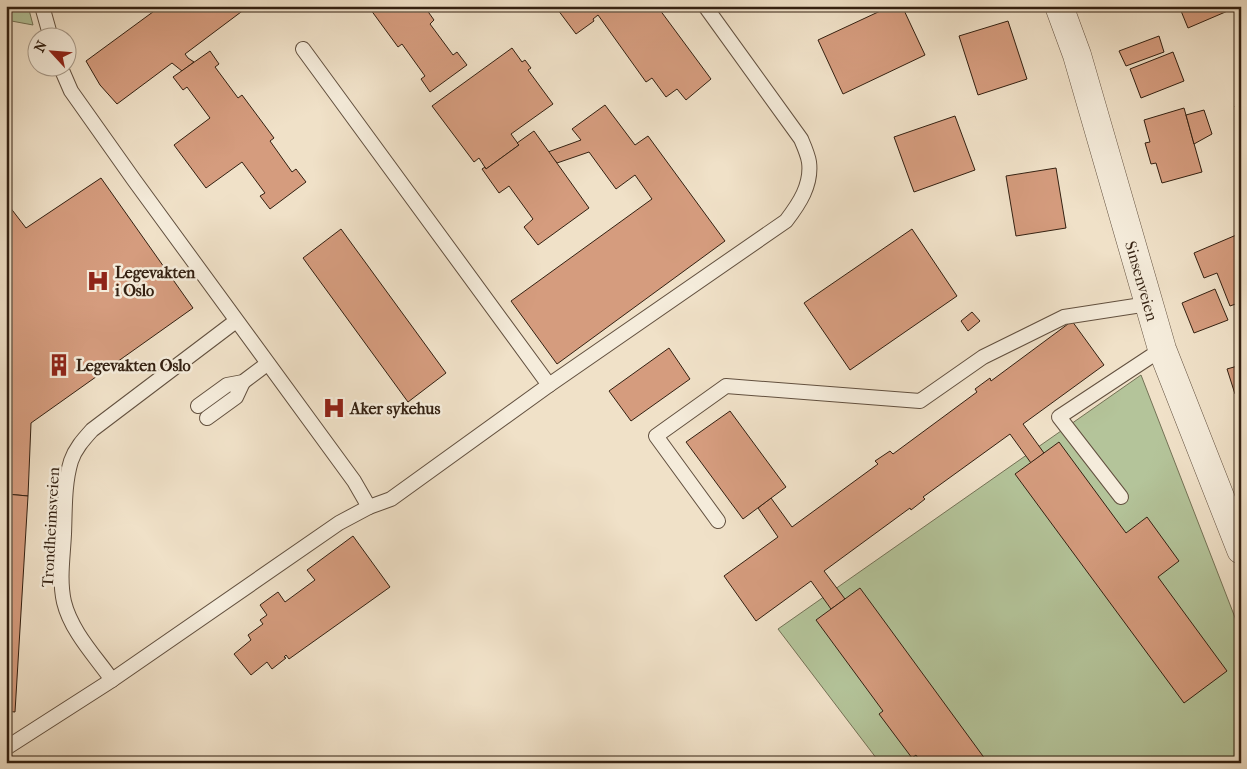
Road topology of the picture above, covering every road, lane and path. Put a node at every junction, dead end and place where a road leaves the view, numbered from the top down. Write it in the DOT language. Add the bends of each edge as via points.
graph roads {
  1 [pos="42,6"];
  2 [pos="705,6"];
  3 [pos="1059,6"];
  4 [pos="48,28"];
  5 [pos="303,49"];
  6 [pos="65,78"];
  7 [pos="1148,304"];
  8 [pos="236,321"];
  9 [pos="1162,349"];
  10 [pos="267,364"];
  11 [pos="243,382"];
  12 [pos="549,385"];
  13 [pos="198,406"];
  14 [pos="207,418"];
  15 [pos="1121,497"];
  16 [pos="369,507"];
  17 [pos="718,521"];
  18 [pos="1241,550"];
  19 [pos="112,680"];
  20 [pos="6,748"];
  1 -- 4 [label="lane"];
  2 -- 12 [label="lane" via="801,139 809,162 808,181 801,201 786,220"];
  3 -- 7 [label="street, Sinsenveien" via="1077,55"];
  5 -- 12 [label="lane"];
  6 -- 8 [label="lane" via="71,91"];
  7 -- 9 [label="street, Sinsenveien"];
  7 -- 17 [label="lane" via="1064,317 983,357 920,401 726,386 656,436"];
  8 -- 10 [label="lane"];
  8 -- 19 [label="lane, Trondheimsveien" via="92,430 72,460 67,478 63,548 64,603 74,626"];
  9 -- 15 [label="lane" via="1059,417"];
  9 -- 18 [label="street, Sinsenveien"];
  10 -- 11 [label="lane"];
  10 -- 16 [label="lane" via="354,481"];
  11 -- 13 [label="lane" via="227,384"];
  11 -- 14 [label="lane" via="236,397"];
  12 -- 16 [label="lane" via="391,499"];
  16 -- 19 [label="lane" via="339,523"];
  19 -- 20 [label="lane"];
}
